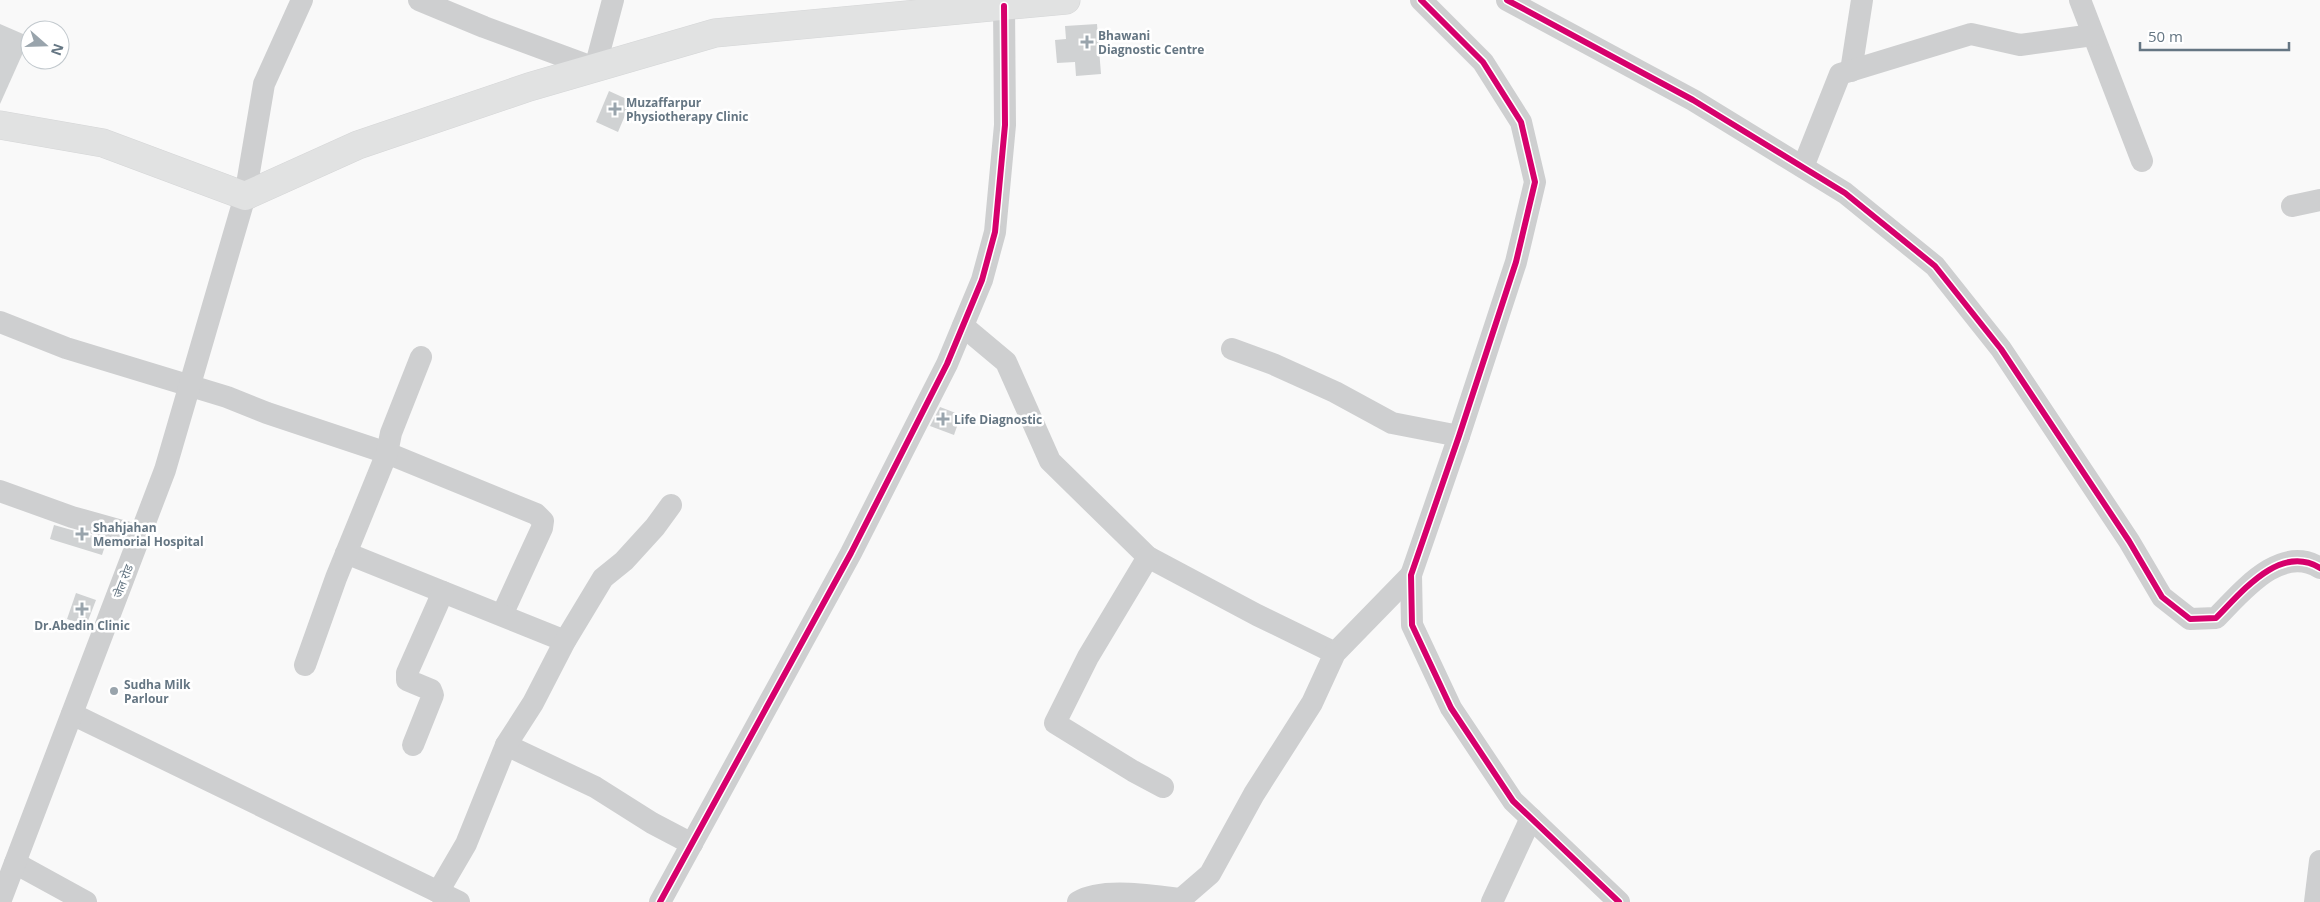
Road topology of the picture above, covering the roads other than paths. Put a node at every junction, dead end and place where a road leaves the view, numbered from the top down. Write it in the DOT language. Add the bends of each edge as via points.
graph roads {
  1 [pos="302,0"];
  2 [pos="420,0"];
  3 [pos="613,0"];
  4 [pos="1066,0"];
  5 [pos="1507,0"];
  6 [pos="1862,0"];
  7 [pos="2080,0"];
  8 [pos="1428,2"];
  9 [pos="1004,6"];
  10 [pos="2093,35"];
  11 [pos="595,68"];
  12 [pos="1852,71"];
  13 [pos="0,125"];
  14 [pos="2142,161"];
  15 [pos="1803,167"];
  16 [pos="246,196"];
  17 [pos="2320,200"];
  18 [pos="2292,206"];
  19 [pos="0,322"];
  20 [pos="963,326"];
  21 [pos="1232,349"];
  22 [pos="421,357"];
  23 [pos="190,385"];
  24 [pos="1459,436"];
  25 [pos="387,453"];
  26 [pos="0,491"];
  27 [pos="671,505"];
  28 [pos="140,536"];
  29 [pos="346,553"];
  30 [pos="1148,557"];
  31 [pos="2320,568"];
  32 [pos="1410,575"];
  33 [pos="443,592"];
  34 [pos="502,615"];
  35 [pos="565,641"];
  36 [pos="1335,653"];
  37 [pos="305,665"];
  38 [pos="72,714"];
  39 [pos="413,745"];
  40 [pos="506,745"];
  41 [pos="1163,788"];
  42 [pos="1531,818"];
  43 [pos="692,844"];
  44 [pos="2320,861"];
  45 [pos="15,863"];
  46 [pos="438,892"];
  47 [pos="0,902"];
  48 [pos="86,902"];
  49 [pos="459,902"];
  50 [pos="660,902"];
  51 [pos="1078,902"];
  52 [pos="1492,902"];
  53 [pos="1620,902"];
  54 [pos="2315,902"];
  1 -- 16 [label="street, जेल रोड" via="264,84"];
  2 -- 11 [label="street"];
  3 -- 11 [label="street"];
  4 -- 9 [label="main road"];
  5 -- 15 [label="street" via="1693,100"];
  6 -- 12 [label="street"];
  7 -- 10 [label="street"];
  8 -- 24 [label="street" via="1483,62 1520,122 1535,182 1516,262"];
  9 -- 11 [label="main road" via="715,33"];
  9 -- 20 [label="street" via="1005,125 995,232 982,280"];
  10 -- 12 [label="street" via="2020,45 1971,34"];
  10 -- 14 [label="street"];
  11 -- 16 [label="main road" via="358,145"];
  12 -- 15 [label="street" via="1840,74"];
  13 -- 16 [label="main road" via="103,143"];
  15 -- 31 [label="street" via="1845,193 1935,266 2001,349 2129,541 2162,598 2190,619 2216,618 2260,575 2282,564 2310,561"];
  16 -- 23 [label="street, जेल रोड"];
  17 -- 18 [label="street"];
  19 -- 23 [label="street" via="66,348"];
  20 -- 30 [label="street" via="1006,362 1050,461"];
  20 -- 43 [label="street" via="851,553"];
  21 -- 24 [label="street" via="1335,392 1392,423"];
  22 -- 25 [label="street" via="391,433"];
  23 -- 25 [label="street"];
  23 -- 28 [label="street, जेल रोड" via="165,470"];
  24 -- 32 [label="street"];
  25 -- 29 [label="street"];
  25 -- 34 [label="street" via="536,514 543,521"];
  26 -- 28 [label="street" via="72,517"];
  27 -- 35 [label="street" via="624,561 603,578"];
  28 -- 38 [label="street, जेल रोड"];
  29 -- 33 [label="street"];
  29 -- 37 [label="street"];
  30 -- 36 [label="street"];
  30 -- 41 [label="street" via="1088,657 1056,723"];
  32 -- 36 [label="street"];
  32 -- 42 [label="street" via="1412,625 1451,708 1513,802"];
  33 -- 34 [label="street"];
  33 -- 39 [label="street" via="407,673 407,680 431,690 433,695"];
  34 -- 35 [label="street"];
  35 -- 40 [label="street" via="533,703"];
  36 -- 51 [label="street" via="1312,703 1254,794 1210,874 1181,899 1126,894 1087,896"];
  38 -- 45 [label="street, जेल रोड"];
  38 -- 46 [label="street"];
  40 -- 43 [label="street" via="595,787"];
  40 -- 46 [label="street" via="466,844"];
  42 -- 52 [label="street"];
  42 -- 53 [label="street"];
  43 -- 50 [label="street"];
  44 -- 54 [label="street"];
  45 -- 47 [label="street, जेल रोड"];
  45 -- 48 [label="street"];
  46 -- 49 [label="street"];
}
